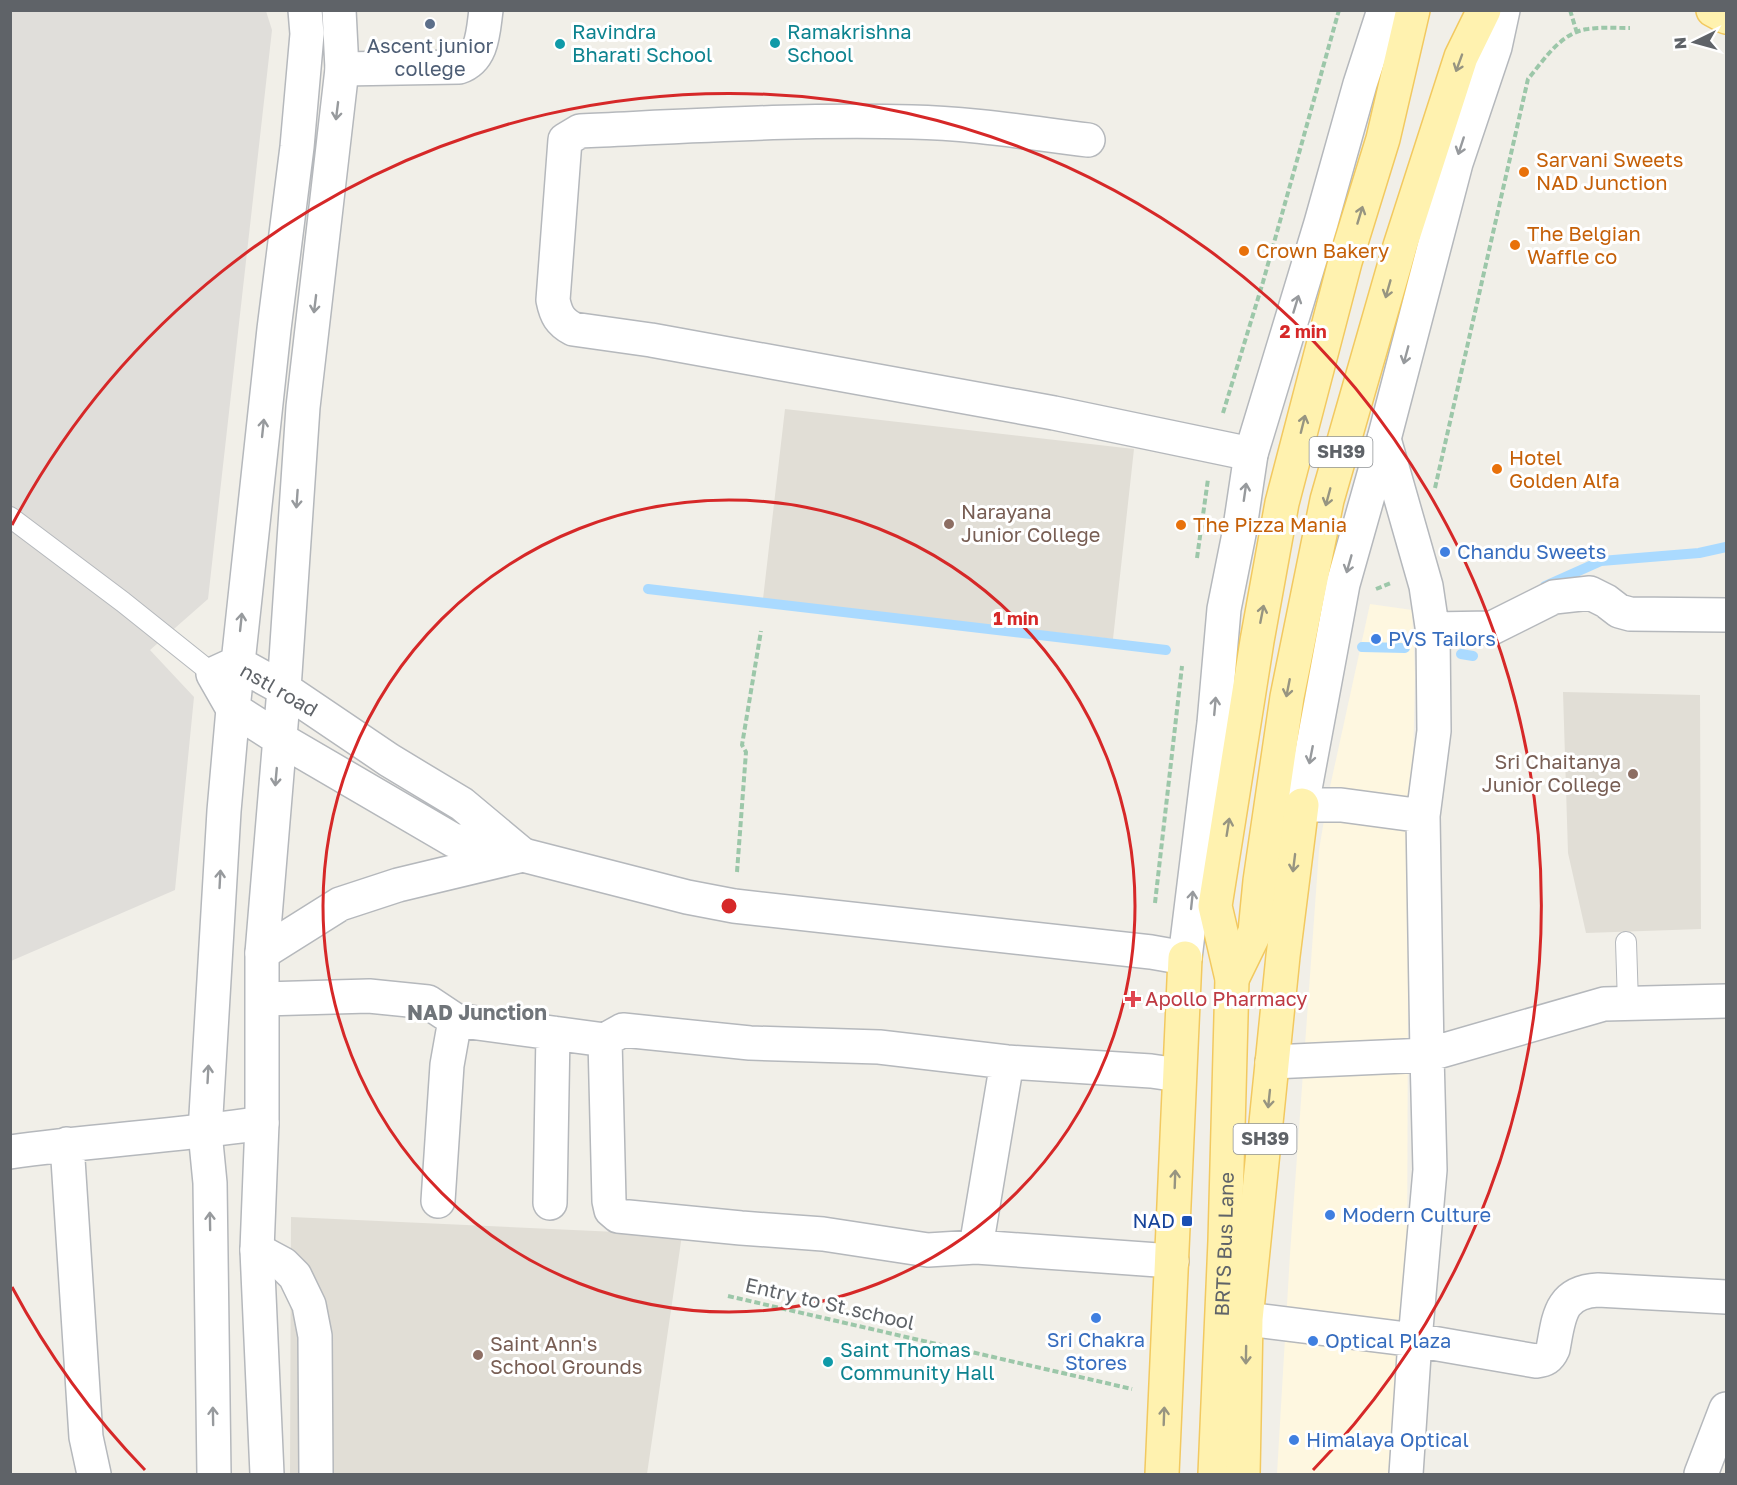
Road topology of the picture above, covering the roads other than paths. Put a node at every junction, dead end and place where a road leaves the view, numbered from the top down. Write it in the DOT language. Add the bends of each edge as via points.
graph roads {
  1 [pos="306,10"];
  2 [pos="339,10"];
  3 [pos="486,10"];
  4 [pos="1384,10"];
  5 [pos="1413,10"];
  6 [pos="1484,10"];
  7 [pos="1503,10"];
  8 [pos="1713,10"];
  9 [pos="1726,17"];
  10 [pos="342,69"];
  11 [pos="1088,140"];
  12 [pos="1384,439"];
  13 [pos="1251,454"];
  14 [pos="10,517"];
  15 [pos="1726,615"];
  16 [pos="1432,629"];
  17 [pos="225,668"];
  18 [pos="284,689"];
  19 [pos="232,709"];
  20 [pos="280,739"];
  21 [pos="1302,805"];
  22 [pos="1423,816"];
  23 [pos="523,855"];
  24 [pos="1626,942"];
  25 [pos="262,952"];
  26 [pos="1185,958"];
  27 [pos="1232,979"];
  28 [pos="263,999"];
  29 [pos="1726,1001"];
  30 [pos="1628,1003"];
  31 [pos="455,1020"];
  32 [pos="553,1033"];
  33 [pos="605,1040"];
  34 [pos="1427,1055"];
  35 [pos="1007,1062"];
  36 [pos="1272,1062"];
  37 [pos="1179,1075"];
  38 [pos="262,1123"];
  39 [pos="205,1132"];
  40 [pos="67,1144"];
  41 [pos="10,1152"];
  42 [pos="438,1201"];
  43 [pos="550,1203"];
  44 [pos="976,1247"];
  45 [pos="257,1250"];
  46 [pos="1172,1261"];
  47 [pos="1726,1297"];
  48 [pos="1246,1319"];
  49 [pos="1415,1340"];
  50 [pos="1726,1409"];
  51 [pos="94,1474"];
  52 [pos="213,1474"];
  53 [pos="267,1474"];
  54 [pos="316,1474"];
  55 [pos="1162,1474"];
  56 [pos="1215,1474"];
  57 [pos="1244,1474"];
  58 [pos="1406,1474"];
  59 [pos="1701,1474"];
  17 -- 1 [label="street, one-way" via="297,147"];
  2 -- 10 [label="street"];
  3 -- 10 [label="street" via="481,43 466,65"];
  13 -- 4 [label="street, one-way"];
  27 -- 5 [label="main road, SH39, one-way" via="1215,906 1282,502 1345,262 1383,140"];
  6 -- 27 [label="main road, SH39, one-way" via="1457,68 1400,246 1327,500 1287,697 1255,932"];
  7 -- 12 [label="street, one-way" via="1495,47 1456,163"];
  8 -- 9 [label="main road"];
  10 -- 18 [label="street, one-way" via="303,407"];
  11 -- 13 [label="street" via="914,122 797,122 580,131 565,140 553,300 556,313 562,323 573,329 1054,413"];
  12 -- 16 [label="street" via="1426,586"];
  12 -- 21 [label="street, one-way" via="1343,584"];
  26 -- 13 [label="street, one-way" via="1224,609"];
  14 -- 17 [label="lane, nstl road" via="123,602"];
  15 -- 16 [label="street" via="1630,614 1590,593 1554,597 1492,628"];
  16 -- 22 [label="street" via="1434,731"];
  17 -- 18 [label="street, nstl road"];
  17 -- 19 [label="street"];
  18 -- 20 [label="street"];
  18 -- 23 [label="street, nstl road" via="462,804"];
  19 -- 20 [label="street"];
  39 -- 19 [label="street, one-way"];
  20 -- 23 [label="street" via="453,840"];
  20 -- 25 [label="street, one-way"];
  21 -- 22 [label="street" via="1341,805"];
  21 -- 36 [label="main road, SH39, one-way"];
  22 -- 34 [label="street"];
  23 -- 25 [label="street" via="398,885 340,904"];
  23 -- 26 [label="street" via="734,906"];
  24 -- 30 [label="lane"];
  25 -- 28 [label="street"];
  26 -- 37 [label="main road"];
  27 -- 56 [label="main road, BRTS Bus Lane"];
  28 -- 31 [label="street" via="369,996 428,1002"];
  28 -- 38 [label="street"];
  29 -- 30 [label="street"];
  30 -- 34 [label="street" via="1604,1004"];
  31 -- 32 [label="street"];
  31 -- 42 [label="street" via="447,1065"];
  32 -- 33 [label="street"];
  32 -- 43 [label="street"];
  33 -- 35 [label="street" via="623,1030 750,1043 879,1047"];
  33 -- 44 [label="street" via="609,1201 614,1214 823,1234 928,1250"];
  34 -- 36 [label="street"];
  34 -- 49 [label="street" via="1430,1170"];
  35 -- 37 [label="street"];
  35 -- 44 [label="street"];
  36 -- 48 [label="main road, SH39, one-way"];
  46 -- 37 [label="main road, one-way"];
  38 -- 39 [label="street"];
  38 -- 45 [label="street"];
  39 -- 40 [label="street"];
  52 -- 39 [label="street, one-way" via="210,1183"];
  40 -- 41 [label="street"];
  40 -- 51 [label="street" via="86,1437"];
  44 -- 46 [label="street"];
  45 -- 53 [label="street"];
  45 -- 54 [label="street" via="283,1264 309,1305 315,1336"];
  55 -- 46 [label="main road, one-way"];
  47 -- 49 [label="street" via="1598,1290 1577,1294 1561,1310 1553,1349 1544,1360"];
  48 -- 49 [label="street"];
  48 -- 57 [label="main road, SH39, one-way"];
  49 -- 58 [label="street"];
  50 -- 59 [label="street"];
}
